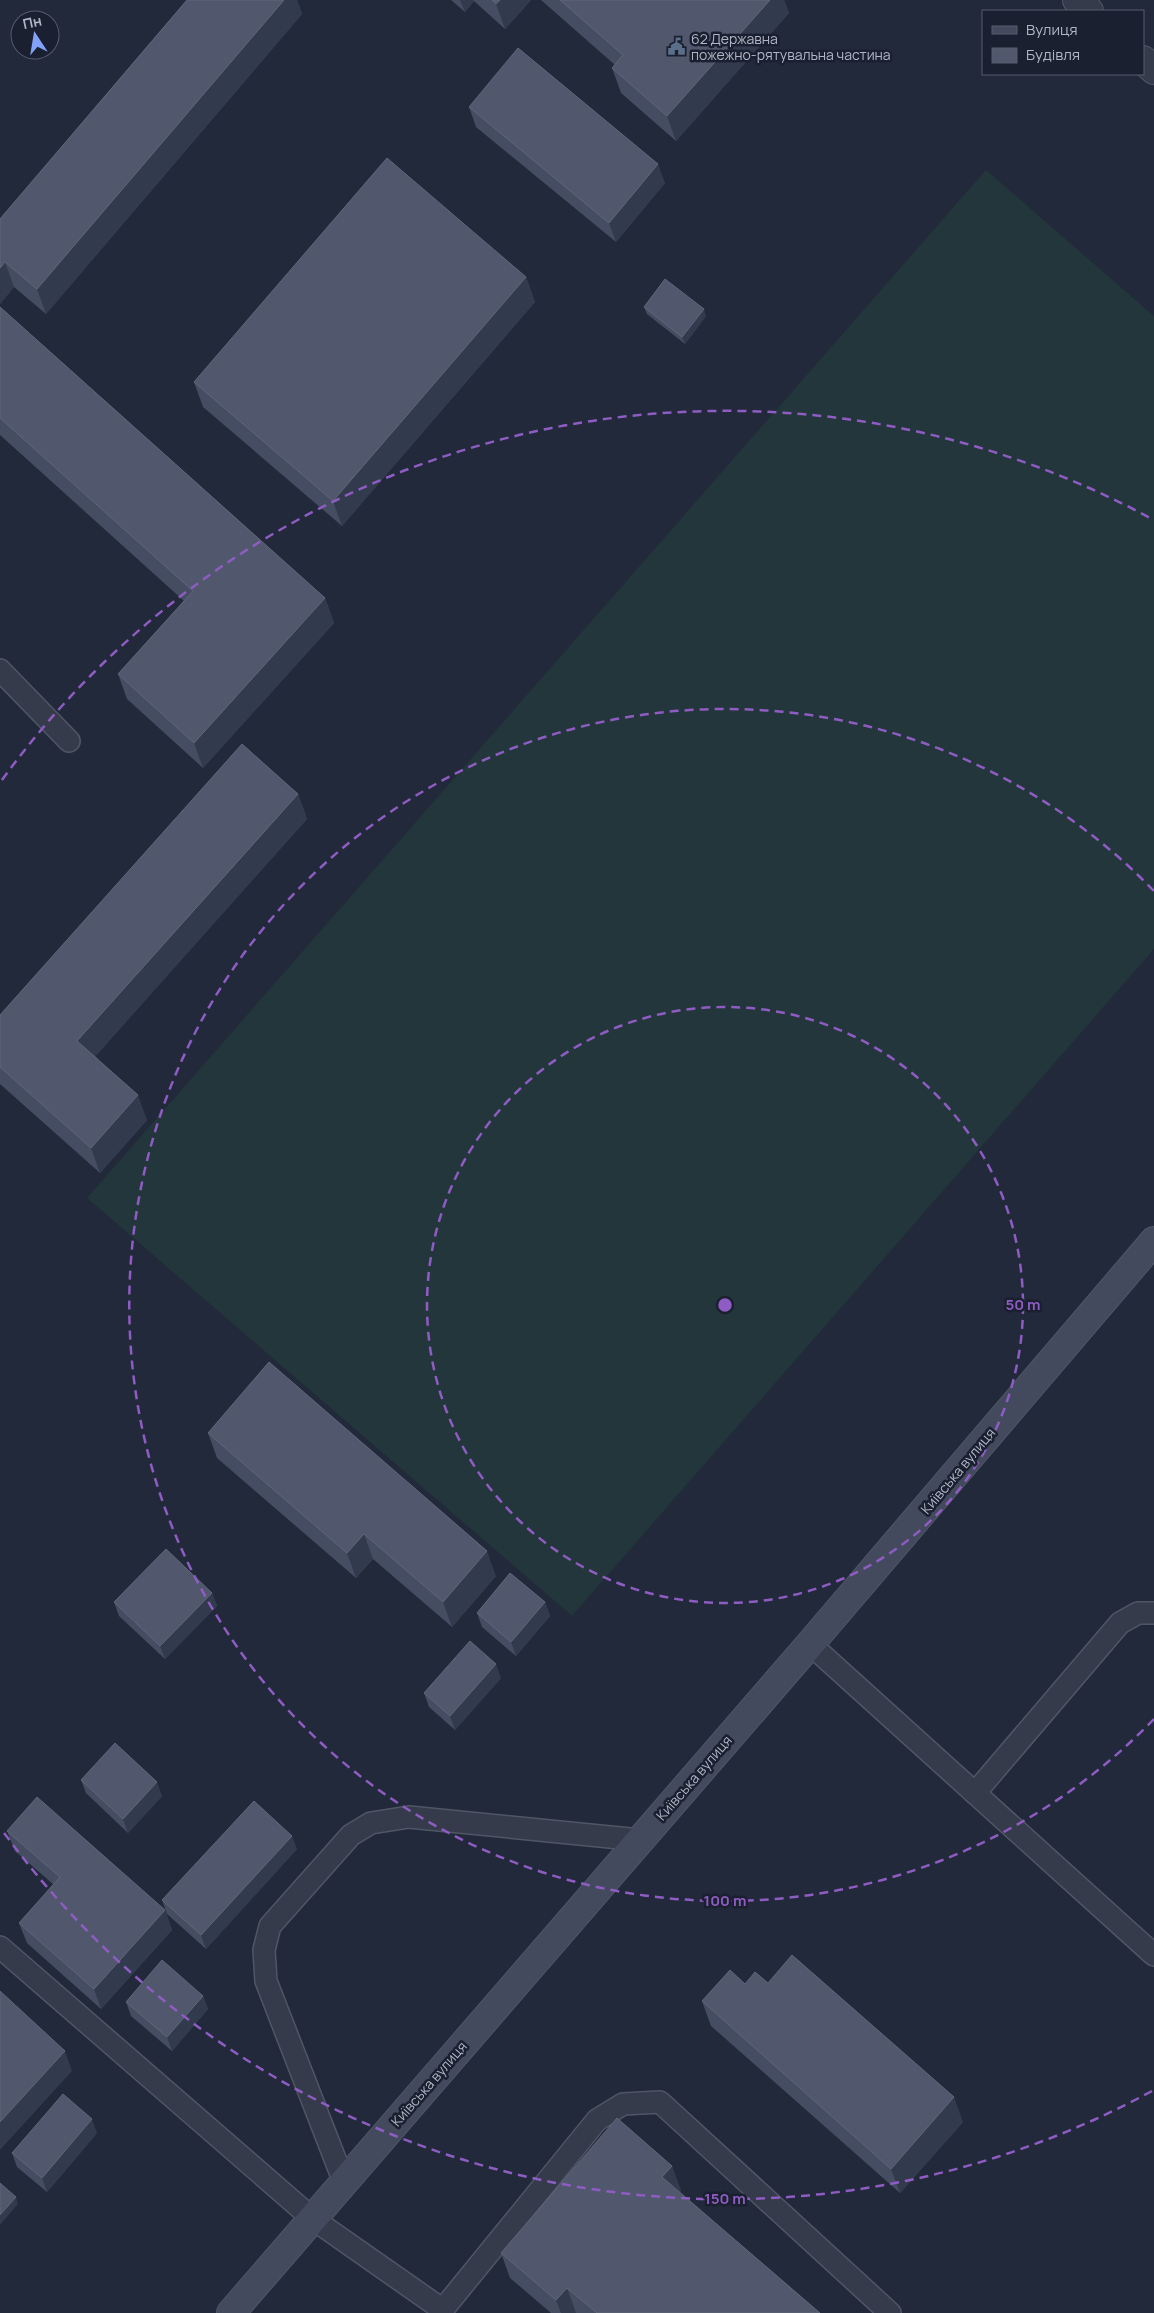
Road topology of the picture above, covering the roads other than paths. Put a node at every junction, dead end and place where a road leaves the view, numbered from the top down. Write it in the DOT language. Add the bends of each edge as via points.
graph roads {
  1 [pos="1077,0"];
  2 [pos="1088,10"];
  3 [pos="1144,61"];
  4 [pos="1154,70"];
  5 [pos="0,670"];
  6 [pos="69,742"];
  7 [pos="1154,1241"];
  8 [pos="1154,1613"];
  9 [pos="810,1644"];
  10 [pos="975,1793"];
  11 [pos="640,1840"];
  12 [pos="0,1947"];
  13 [pos="1154,1956"];
  14 [pos="344,2182"];
  15 [pos="313,2219"];
  16 [pos="441,2311"];
  17 [pos="231,2313"];
  18 [pos="890,2313"];
  1 -- 2 [label="street"];
  3 -- 4 [label="street"];
  5 -- 6 [label="lane"];
  7 -- 9 [label="main road, Київська вулиця"];
  8 -- 10 [label="lane" via="1138,1613 1120,1623"];
  9 -- 10 [label="lane"];
  9 -- 11 [label="main road, Київська вулиця"];
  10 -- 13 [label="lane"];
  11 -- 14 [label="main road, Київська вулиця"];
  11 -- 14 [label="lane" via="409,1817 370,1823 351,1835 270,1926 264,1950 266,1981"];
  12 -- 15 [label="lane"];
  14 -- 15 [label="main road, Київська вулиця"];
  15 -- 16 [label="lane"];
  15 -- 17 [label="main road, Київська вулиця"];
  16 -- 18 [label="lane" via="597,2120 623,2104 660,2102"];
}
